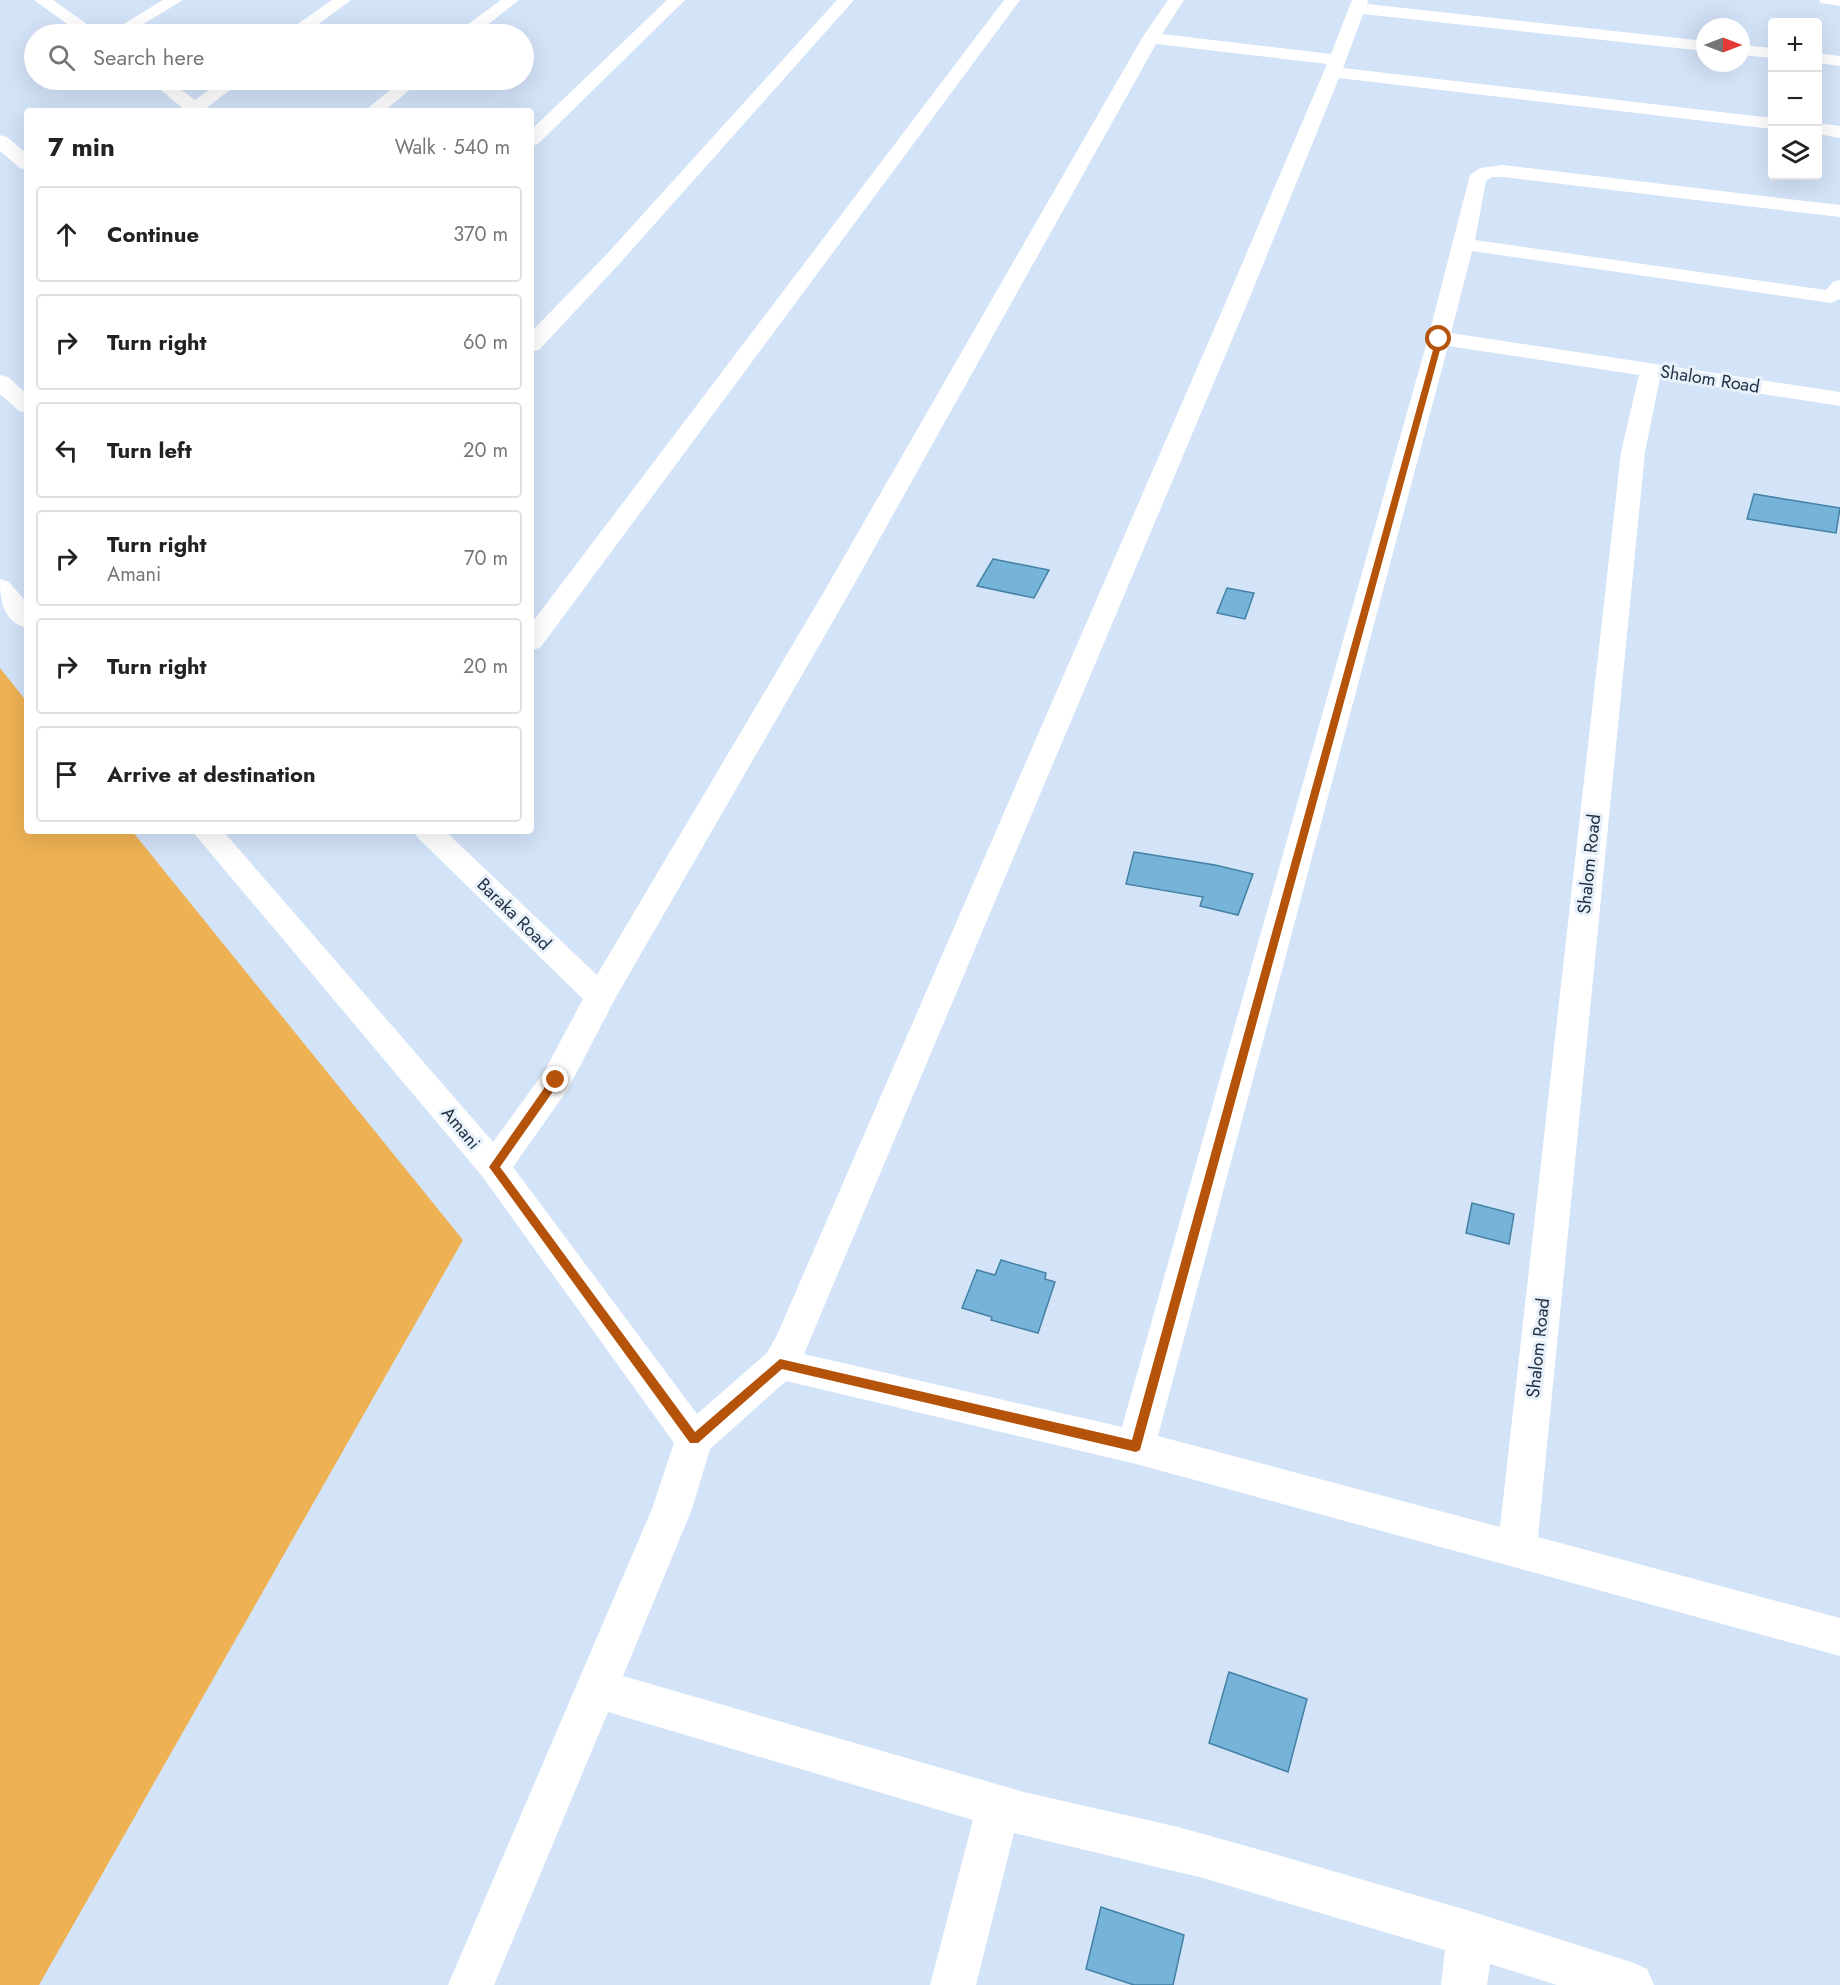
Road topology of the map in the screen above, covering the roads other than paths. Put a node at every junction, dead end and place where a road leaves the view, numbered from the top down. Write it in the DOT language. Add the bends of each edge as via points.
graph roads {
  1 [pos="42,0"];
  2 [pos="175,0"];
  3 [pos="342,0"];
  4 [pos="511,0"];
  5 [pos="677,0"];
  6 [pos="846,0"];
  7 [pos="1012,0"];
  8 [pos="1176,0"];
  9 [pos="1827,0"];
  10 [pos="1840,2"];
  11 [pos="1358,4"];
  12 [pos="77,24"];
  13 [pos="133,24"];
  14 [pos="309,24"];
  15 [pos="479,24"];
  16 [pos="1151,38"];
  17 [pos="1696,45"];
  18 [pos="1750,51"];
  19 [pos="1768,53"];
  20 [pos="1822,59"];
  21 [pos="1840,61"];
  22 [pos="1334,66"];
  23 [pos="170,90"];
  24 [pos="221,90"];
  25 [pos="400,90"];
  26 [pos="193,108"];
  27 [pos="198,108"];
  28 [pos="377,108"];
  29 [pos="1768,123"];
  30 [pos="1822,130"];
  31 [pos="1840,132"];
  32 [pos="534,137"];
  33 [pos="0,141"];
  34 [pos="24,161"];
  35 [pos="1840,211"];
  36 [pos="1464,244"];
  37 [pos="1840,286"];
  38 [pos="1439,339"];
  39 [pos="534,342"];
  40 [pos="1652,370"];
  41 [pos="0,382"];
  42 [pos="1840,399"];
  43 [pos="24,403"];
  44 [pos="0,588"];
  45 [pos="534,602"];
  46 [pos="24,616"];
  47 [pos="551,616"];
  48 [pos="534,638"];
  49 [pos="210,834"];
  50 [pos="431,834"];
  51 [pos="600,997"];
  52 [pos="494,1167"];
  53 [pos="780,1364"];
  54 [pos="694,1440"];
  55 [pos="1136,1447"];
  56 [pos="1517,1550"];
  57 [pos="1840,1637"];
  58 [pos="595,1688"];
  59 [pos="999,1806"];
  60 [pos="1470,1934"];
  61 [pos="471,1985"];
  62 [pos="953,1985"];
  63 [pos="1464,1985"];
  64 [pos="1631,1985"];
  1 -- 12 [label="street"];
  2 -- 13 [label="street"];
  3 -- 14 [label="street"];
  4 -- 15 [label="street"];
  5 -- 32 [label="street"];
  6 -- 39 [label="street"];
  7 -- 47 [label="street"];
  8 -- 16 [label="street"];
  9 -- 10 [label="street"];
  11 -- 17 [label="street"];
  11 -- 22 [label="street"];
  16 -- 22 [label="street"];
  16 -- 51 [label="street" via="838,591"];
  18 -- 19 [label="street"];
  20 -- 21 [label="street"];
  22 -- 29 [label="street"];
  22 -- 53 [label="street" via="1236,304"];
  23 -- 26 [label="street"];
  24 -- 27 [label="street"];
  25 -- 28 [label="street"];
  30 -- 31 [label="street"];
  33 -- 34 [label="street"];
  35 -- 36 [label="street" via="1494,171 1477,179"];
  36 -- 37 [label="street" via="1831,297"];
  36 -- 38 [label="street"];
  38 -- 40 [label="street"];
  38 -- 55 [label="street"];
  40 -- 42 [label="street, Shalom Road"];
  40 -- 56 [label="street, Shalom Road" via="1633,452"];
  41 -- 43 [label="street"];
  44 -- 46 [label="street"];
  45 -- 47 [label="street"];
  47 -- 48 [label="street"];
  49 -- 52 [label="street, Amani"];
  50 -- 51 [label="street, Baraka Road"];
  51 -- 52 [label="street" via="556,1080"];
  52 -- 54 [label="street, Amani"];
  53 -- 54 [label="street"];
  53 -- 55 [label="street"];
  54 -- 58 [label="street" via="672,1509"];
  55 -- 56 [label="street"];
  56 -- 57 [label="street"];
  58 -- 59 [label="street"];
  58 -- 61 [label="street"];
  59 -- 60 [label="street" via="1046,1821 1200,1856"];
  59 -- 62 [label="street"];
  60 -- 63 [label="street"];
  60 -- 64 [label="street"];
}
